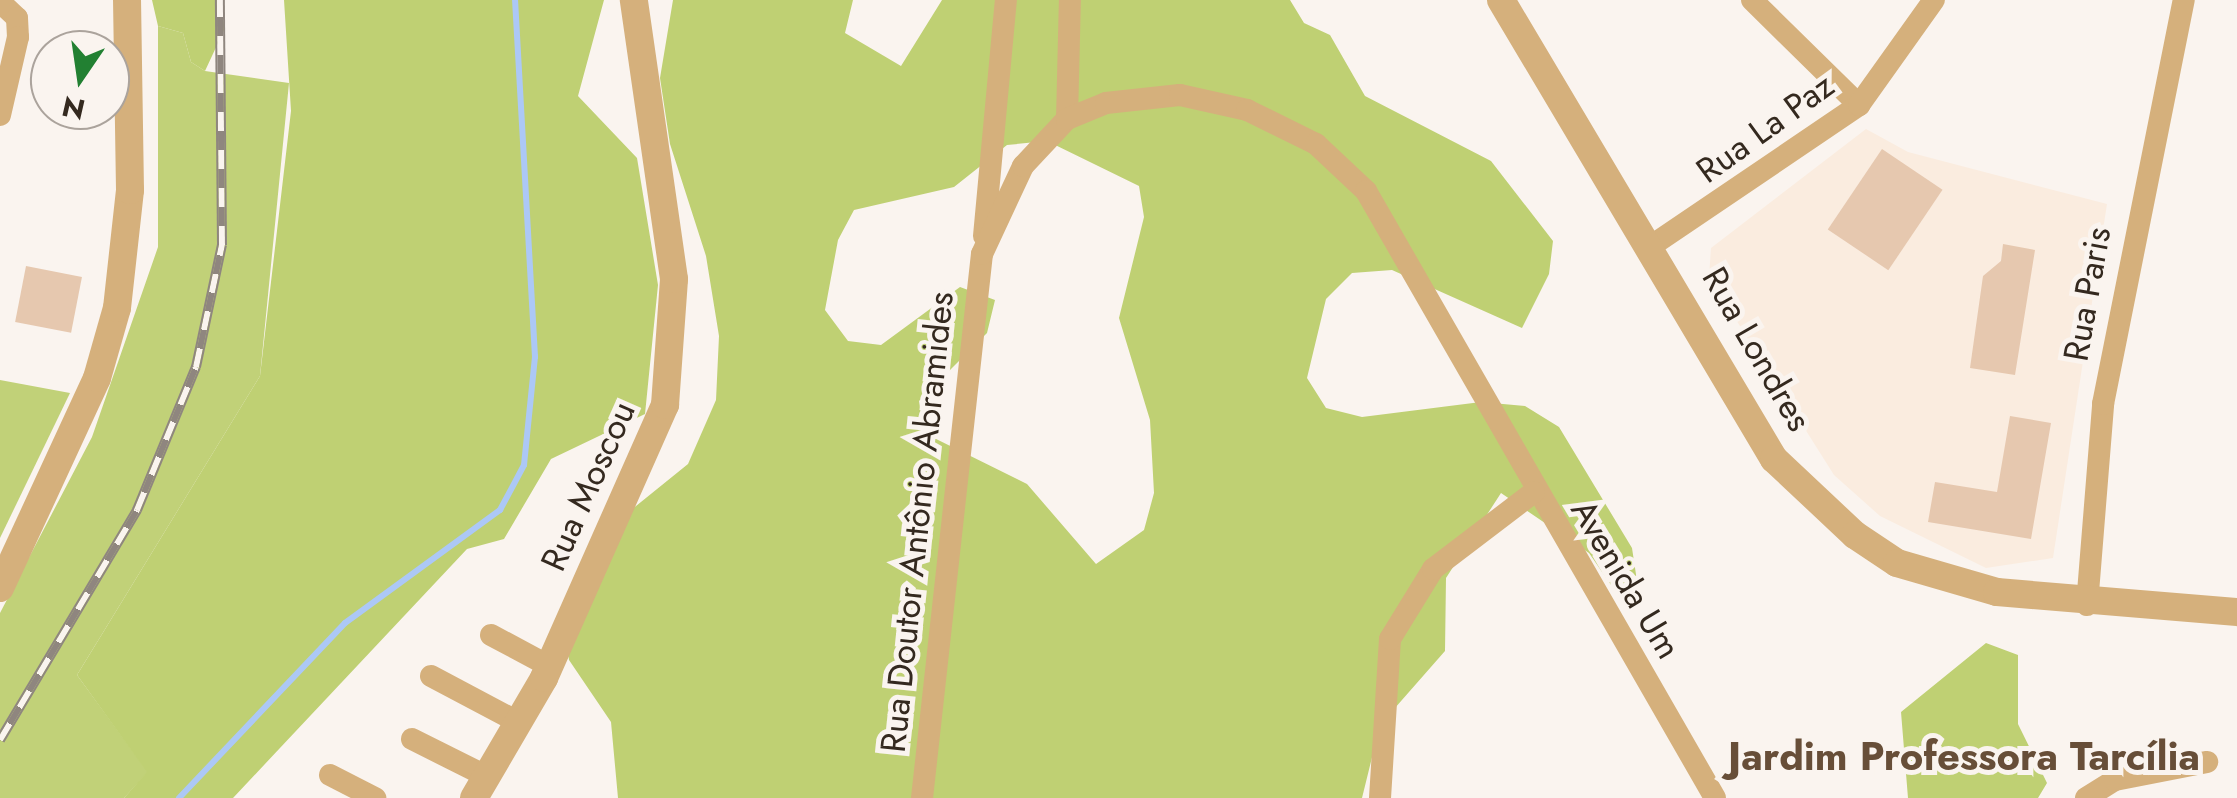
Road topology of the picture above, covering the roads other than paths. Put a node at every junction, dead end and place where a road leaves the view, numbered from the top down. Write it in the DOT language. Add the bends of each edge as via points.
graph roads {
  1 [pos="126,0"];
  2 [pos="634,0"];
  3 [pos="1006,0"];
  4 [pos="1070,0"];
  5 [pos="1501,0"];
  6 [pos="1752,0"];
  7 [pos="1934,0"];
  8 [pos="2184,0"];
  9 [pos="0,2"];
  10 [pos="1859,105"];
  11 [pos="0,115"];
  12 [pos="1066,118"];
  13 [pos="1654,244"];
  14 [pos="982,254"];
  15 [pos="1479,394"];
  16 [pos="1534,492"];
  17 [pos="0,588"];
  18 [pos="2237,600"];
  19 [pos="2087,605"];
  20 [pos="2208,610"];
  21 [pos="2237,612"];
  22 [pos="491,635"];
  23 [pos="550,666"];
  24 [pos="431,676"];
  25 [pos="518,722"];
  26 [pos="412,739"];
  27 [pos="2207,762"];
  28 [pos="330,775"];
  29 [pos="480,787"];
  30 [pos="375,798"];
  31 [pos="922,798"];
  32 [pos="1380,798"];
  33 [pos="1715,798"];
  34 [pos="2086,798"];
  1 -- 17 [label="street" via="130,190 117,308 97,378"];
  2 -- 23 [label="street, Rua Moscou" via="674,279 666,405"];
  3 -- 14 [label="street, Rua Doutor Antônio Abramides"];
  4 -- 12 [label="street"];
  5 -- 13 [label="street, Rua Londres"];
  6 -- 10 [label="street"];
  7 -- 10 [label="street, Rua La Paz"];
  8 -- 19 [label="street, Rua Paris" via="2103,404"];
  9 -- 11 [label="street" via="17,18 18,37"];
  10 -- 13 [label="street, Rua La Paz"];
  12 -- 14 [label="street, Rua Doutor Antônio Abramides" via="1023,166"];
  12 -- 15 [label="street, Rua Doutor Antônio Abramides" via="1106,103 1180,96 1246,110 1316,144 1366,192"];
  13 -- 19 [label="street, Rua Londres" via="1774,459 1855,535 1897,563"];
  14 -- 31 [label="street, Rua Doutor Antônio Abramides"];
  15 -- 16 [label="street, Avenida Um"];
  16 -- 32 [label="street" via="1434,569 1390,638"];
  16 -- 33 [label="street, Avenida Um"];
  18 -- 20 [label="street"];
  19 -- 20 [label="street, Rua Londres"];
  20 -- 21 [label="street, Rua Londres"];
  22 -- 23 [label="street"];
  23 -- 25 [label="street, Rua Moscou"];
  24 -- 25 [label="street"];
  25 -- 29 [label="street, Rua Moscou"];
  26 -- 29 [label="street"];
  27 -- 34 [label="street" via="2115,780"];
  28 -- 30 [label="street"];
}
